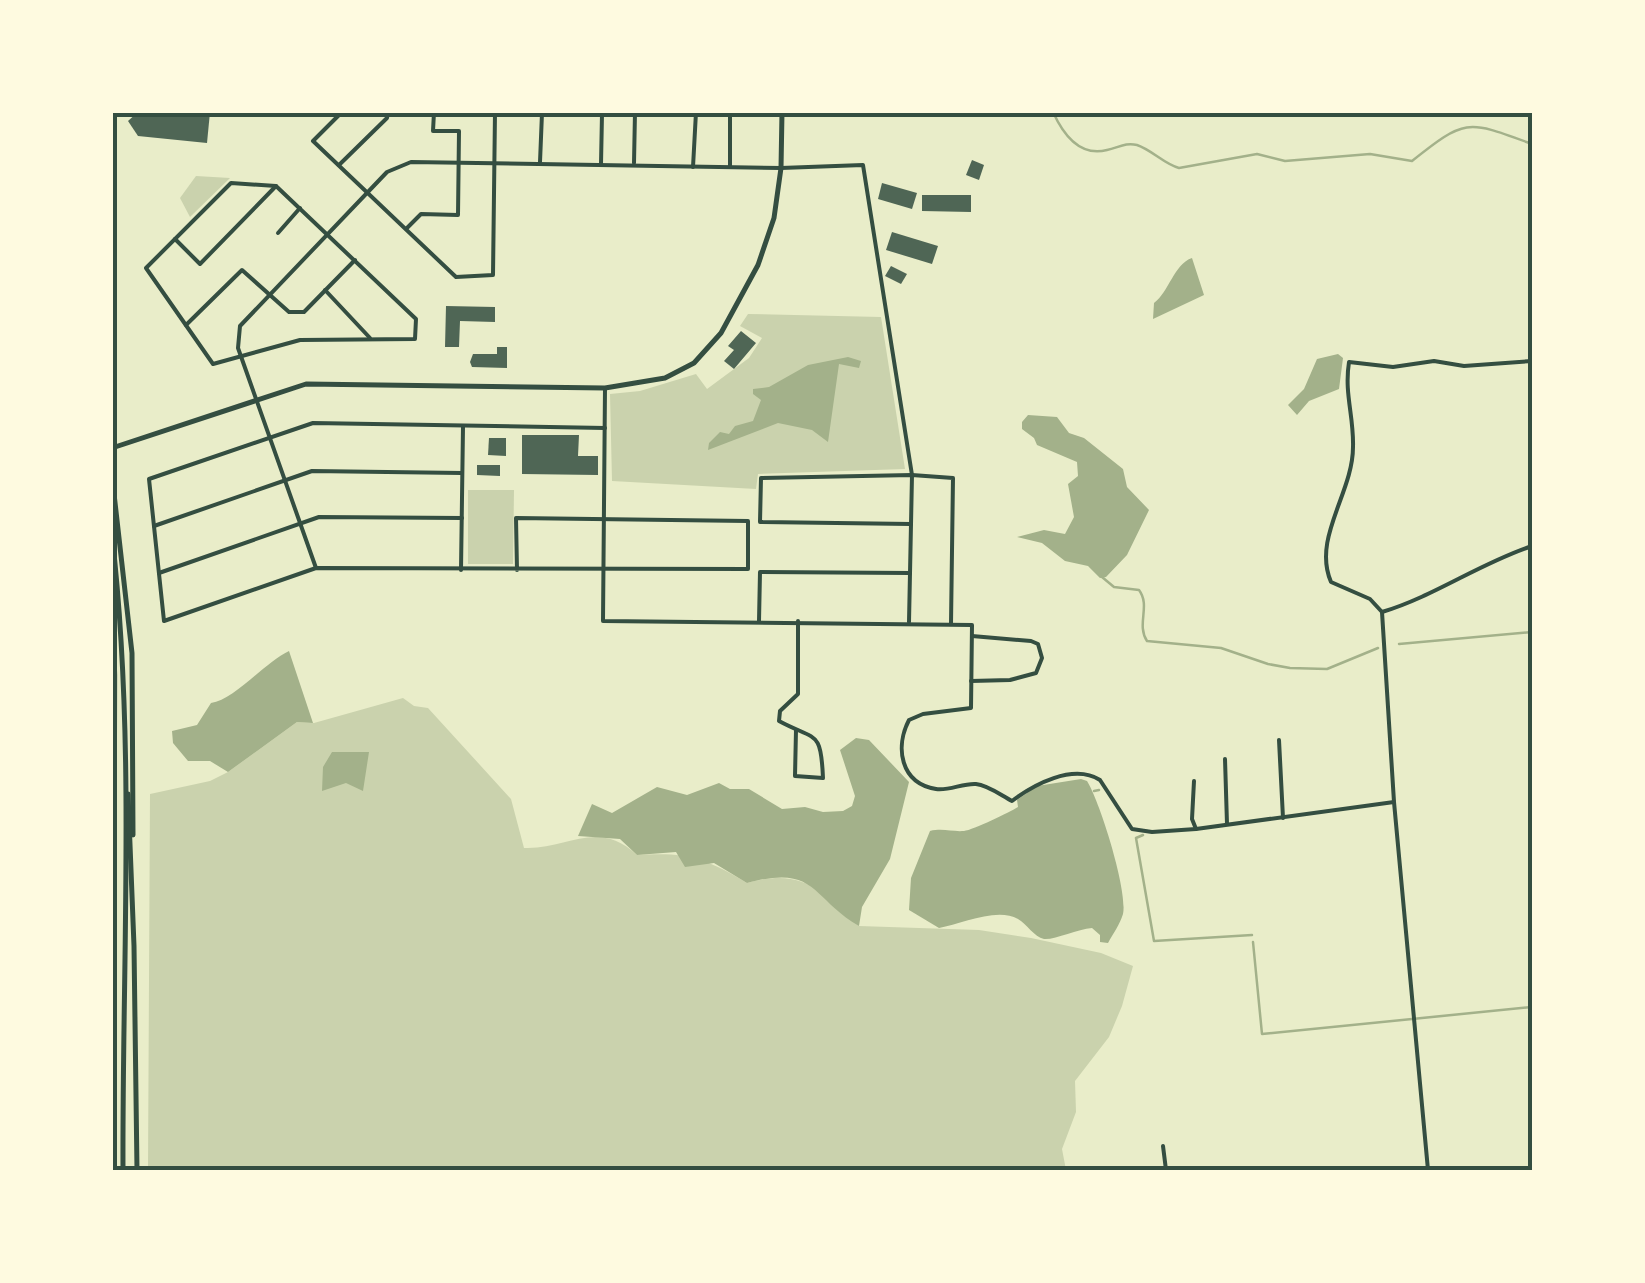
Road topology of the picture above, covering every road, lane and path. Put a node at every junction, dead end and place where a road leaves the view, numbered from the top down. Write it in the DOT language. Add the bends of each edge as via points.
graph roads {
  1 [pos="342,112"];
  2 [pos="388,112"];
  3 [pos="434,112"];
  4 [pos="496,112"];
  5 [pos="635,112"];
  6 [pos="696,112"];
  7 [pos="730,112"];
  8 [pos="782,112"];
  9 [pos="459,162"];
  10 [pos="496,162"];
  11 [pos="540,162"];
  12 [pos="601,164"];
  13 [pos="634,165"];
  14 [pos="339,166"];
  15 [pos="693,167"];
  16 [pos="730,167"];
  17 [pos="781,168"];
  18 [pos="276,186"];
  19 [pos="367,192"];
  20 [pos="300,208"];
  21 [pos="406,230"];
  22 [pos="278,233"];
  23 [pos="327,233"];
  24 [pos="175,239"];
  25 [pos="355,260"];
  26 [pos="326,290"];
  27 [pos="269,296"];
  28 [pos="186,325"];
  29 [pos="370,340"];
  30 [pos="241,354"];
  31 [pos="1532,360"];
  32 [pos="605,388"];
  33 [pos="256,399"];
  34 [pos="463,427"];
  35 [pos="605,428"];
  36 [pos="269,437"];
  37 [pos="112,448"];
  38 [pos="462,472"];
  39 [pos="912,475"];
  40 [pos="112,476"];
  41 [pos="284,480"];
  42 [pos="462,518"];
  43 [pos="604,518"];
  44 [pos="300,523"];
  45 [pos="911,524"];
  46 [pos="154,526"];
  47 [pos="112,535"];
  48 [pos="1532,546"];
  49 [pos="316,568"];
  50 [pos="461,570"];
  51 [pos="517,570"];
  52 [pos="603,570"];
  53 [pos="910,573"];
  54 [pos="159,574"];
  55 [pos="1382,612"];
  56 [pos="759,621"];
  57 [pos="798,622"];
  58 [pos="909,622"];
  59 [pos="951,624"];
  60 [pos="972,636"];
  61 [pos="971,681"];
  62 [pos="796,730"];
  63 [pos="1280,740"];
  64 [pos="125,749"];
  65 [pos="1225,759"];
  66 [pos="1194,781"];
  67 [pos="1394,802"];
  68 [pos="1283,818"];
  69 [pos="1227,825"];
  70 [pos="1196,830"];
  71 [pos="132,858"];
  72 [pos="1163,1146"];
  73 [pos="123,1170"];
  74 [pos="136,1170"];
  75 [pos="1166,1170"];
  76 [pos="1428,1170"];
  1 -- 14 [label="street" via="314,141"];
  2 -- 14 [label="street"];
  3 -- 9 [label="street" via="433,131 459,132"];
  4 -- 10 [label="street"];
  5 -- 13 [label="street"];
  6 -- 15 [label="street"];
  7 -- 16 [label="street"];
  8 -- 17 [label="main road"];
  9 -- 10 [label="street"];
  9 -- 19 [label="street" via="411,162 386,172"];
  9 -- 21 [label="street" via="458,215 421,214"];
  10 -- 11 [label="street"];
  10 -- 21 [label="street" via="493,276 456,277"];
  11 -- 12 [label="street"];
  11 -- 12 [label="street" via="542,112 602,114"];
  12 -- 13 [label="street"];
  13 -- 15 [label="street"];
  14 -- 19 [label="street"];
  15 -- 16 [label="street"];
  16 -- 17 [label="street"];
  17 -- 32 [label="main road" via="758,265 721,333 694,363 665,378"];
  17 -- 39 [label="street" via="863,165"];
  18 -- 20 [label="street"];
  18 -- 24 [label="street" via="231,183"];
  18 -- 24 [label="street" via="200,264"];
  19 -- 21 [label="street"];
  19 -- 23 [label="street"];
  20 -- 22 [label="street"];
  20 -- 23 [label="street"];
  23 -- 25 [label="street"];
  23 -- 27 [label="street"];
  24 -- 28 [label="street" via="146,268"];
  25 -- 26 [label="street"];
  25 -- 29 [label="street" via="416,319 415,340"];
  26 -- 27 [label="street" via="304,312 289,312"];
  26 -- 29 [label="street"];
  27 -- 28 [label="street" via="242,270"];
  27 -- 30 [label="street" via="240,326"];
  28 -- 30 [label="street" via="213,364"];
  29 -- 30 [label="street" via="300,340"];
  30 -- 33 [label="street"];
  31 -- 55 [label="street" via="1393,367 1350,362 1346,386 1354,446 1324,565 1331,582"];
  32 -- 33 [label="main road" via="306,384"];
  32 -- 35 [label="street"];
  33 -- 36 [label="street"];
  33 -- 37 [label="main road"];
  34 -- 35 [label="street"];
  34 -- 36 [label="street" via="313,423"];
  34 -- 38 [label="street"];
  35 -- 43 [label="street"];
  36 -- 41 [label="street"];
  36 -- 46 [label="street" via="149,479"];
  38 -- 41 [label="street" via="312,471"];
  38 -- 42 [label="street"];
  39 -- 45 [label="street"];
  39 -- 45 [label="street" via="760,478 760,522"];
  39 -- 59 [label="street" via="953,478"];
  40 -- 71 [label="main road" via="132,653"];
  41 -- 44 [label="street"];
  41 -- 46 [label="street"];
  42 -- 44 [label="street"];
  42 -- 50 [label="street"];
  43 -- 51 [label="street" via="516,518"];
  43 -- 52 [label="street"];
  43 -- 52 [label="street" via="748,521 748,569"];
  44 -- 49 [label="street"];
  44 -- 54 [label="street"];
  45 -- 53 [label="street"];
  46 -- 54 [label="street"];
  47 -- 64 [label="main road" via="123,632"];
  48 -- 55 [label="street"];
  49 -- 50 [label="street"];
  49 -- 54 [label="street" via="164,621"];
  50 -- 51 [label="street"];
  51 -- 52 [label="street"];
  52 -- 56 [label="street" via="603,620"];
  53 -- 56 [label="street" via="760,572"];
  53 -- 58 [label="street"];
  55 -- 67 [label="street"];
  56 -- 57 [label="street"];
  57 -- 58 [label="street"];
  57 -- 62 [label="street" via="798,694 779,721"];
  58 -- 59 [label="street"];
  59 -- 60 [label="street" via="972,624"];
  60 -- 61 [label="street"];
  60 -- 61 [label="street" via="1030,641 1042,658 1036,673"];
  61 -- 70 [label="street" via="971,708 909,720 900,750 903,766 916,779 936,788 978,784 1012,801 1036,782 1092,775 1132,829"];
  62 -- 62 [label="street" via="795,776 823,778 820,744"];
  63 -- 68 [label="street"];
  64 -- 71 [label="main road"];
  64 -- 73 [label="main road"];
  65 -- 69 [label="street"];
  66 -- 70 [label="street"];
  67 -- 68 [label="street"];
  67 -- 76 [label="street"];
  68 -- 69 [label="street"];
  69 -- 70 [label="street"];
  71 -- 74 [label="main road"];
  72 -- 75 [label="street"];
}
